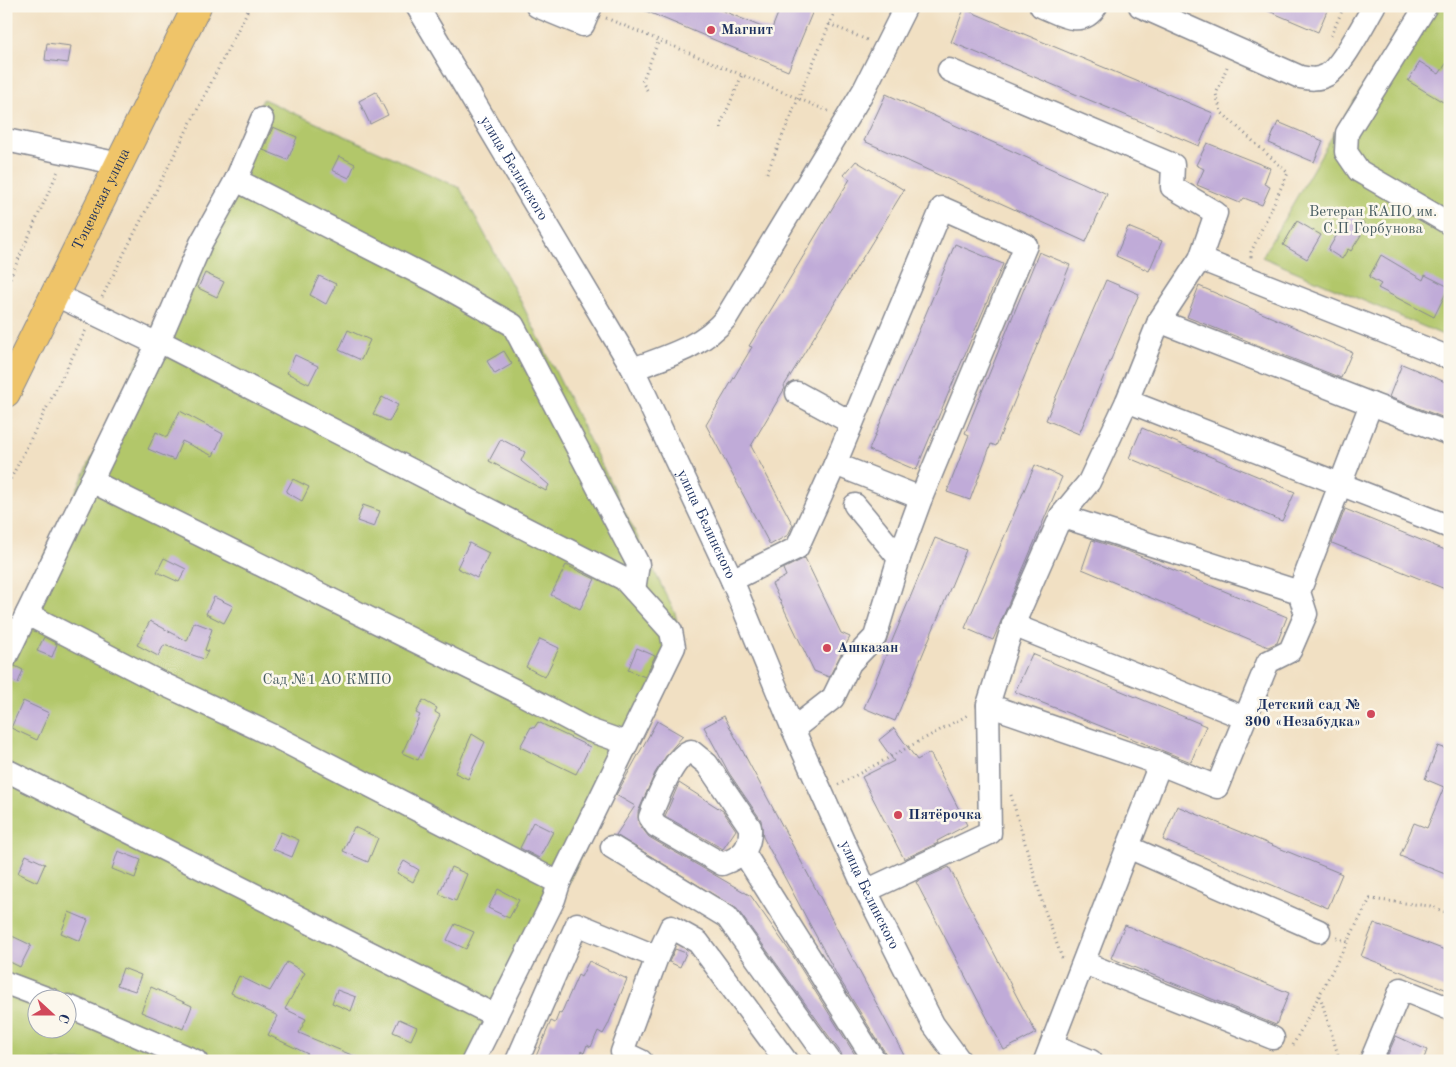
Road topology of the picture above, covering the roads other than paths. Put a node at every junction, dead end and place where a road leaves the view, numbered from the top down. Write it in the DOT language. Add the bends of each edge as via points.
graph roads {
  1 [pos="197,6"];
  2 [pos="417,6"];
  3 [pos="537,6"];
  4 [pos="906,6"];
  5 [pos="1041,6"];
  6 [pos="1096,6"];
  7 [pos="1140,6"];
  8 [pos="1374,6"];
  9 [pos="1426,6"];
  10 [pos="590,8"];
  11 [pos="949,70"];
  12 [pos="262,119"];
  13 [pos="6,140"];
  14 [pos="120,164"];
  15 [pos="236,180"];
  16 [pos="1447,217"];
  17 [pos="1200,259"];
  18 [pos="56,295"];
  19 [pos="1159,321"];
  20 [pos="159,341"];
  21 [pos="1450,358"];
  22 [pos="634,369"];
  23 [pos="6,393"];
  24 [pos="797,394"];
  25 [pos="1127,401"];
  26 [pos="1371,404"];
  27 [pos="852,423"];
  28 [pos="1450,434"];
  29 [pos="835,464"];
  30 [pos="92,481"];
  31 [pos="1340,484"];
  32 [pos="921,498"];
  33 [pos="855,505"];
  34 [pos="1061,516"];
  35 [pos="1450,527"];
  36 [pos="899,558"];
  37 [pos="732,580"];
  38 [pos="634,590"];
  39 [pos="1299,592"];
  40 [pos="27,614"];
  41 [pos="1013,624"];
  42 [pos="6,657"];
  43 [pos="988,705"];
  44 [pos="1245,718"];
  45 [pos="793,729"];
  46 [pos="626,743"];
  47 [pos="1160,764"];
  48 [pos="6,770"];
  49 [pos="612,847"];
  50 [pos="1128,847"];
  51 [pos="744,853"];
  52 [pos="559,883"];
  53 [pos="866,890"];
  54 [pos="1319,931"];
  55 [pos="657,957"];
  56 [pos="1084,962"];
  57 [pos="6,983"];
  58 [pos="28,992"];
  59 [pos="1450,1009"];
  60 [pos="78,1010"];
  61 [pos="496,1016"];
  62 [pos="1273,1038"];
  63 [pos="1048,1053"];
  64 [pos="196,1061"];
  65 [pos="474,1061"];
  66 [pos="517,1061"];
  67 [pos="641,1061"];
  68 [pos="786,1061"];
  69 [pos="830,1061"];
  70 [pos="874,1061"];
  71 [pos="960,1061"];
  72 [pos="1090,1061"];
  73 [pos="1371,1061"];
  1 -- 14 [label="main road, Тэцевская улица"];
  2 -- 22 [label="street, улица Белинского"];
  3 -- 10 [label="street" via="583,25"];
  4 -- 22 [label="street" via="846,119 720,325 697,344"];
  5 -- 6 [label="street" via="1072,20 1086,17"];
  7 -- 8 [label="street" via="1300,77 1313,79 1336,68"];
  9 -- 16 [label="street" via="1347,133 1346,152 1359,171"];
  11 -- 17 [label="street" via="1173,165 1172,187 1216,213"];
  12 -- 15 [label="street"];
  13 -- 14 [label="street"];
  14 -- 18 [label="main road, Тэцевская улица"];
  15 -- 20 [label="street" via="201,243"];
  15 -- 38 [label="street" via="437,282 513,325 638,564"];
  17 -- 19 [label="street"];
  17 -- 21 [label="street"];
  18 -- 20 [label="street" via="147,339"];
  18 -- 23 [label="main road, Тэцевская улица"];
  19 -- 25 [label="street"];
  19 -- 26 [label="street"];
  20 -- 30 [label="street"];
  20 -- 38 [label="street" via="624,579"];
  22 -- 37 [label="street, улица Белинского"];
  24 -- 27 [label="street"];
  25 -- 31 [label="street"];
  25 -- 34 [label="street" via="1089,482"];
  26 -- 28 [label="street"];
  26 -- 31 [label="street"];
  27 -- 29 [label="street"];
  27 -- 32 [label="street" via="942,208 1026,244"];
  29 -- 32 [label="street"];
  29 -- 37 [label="street" via="797,548"];
  30 -- 40 [label="street"];
  30 -- 46 [label="street" via="590,730"];
  31 -- 35 [label="street"];
  31 -- 39 [label="street"];
  32 -- 36 [label="street"];
  33 -- 36 [label="street"];
  34 -- 39 [label="street"];
  34 -- 41 [label="street"];
  36 -- 45 [label="street" via="874,637 850,664 833,698"];
  37 -- 45 [label="street, улица Белинского"];
  38 -- 46 [label="street" via="671,631 674,647"];
  39 -- 44 [label="street" via="1306,614 1290,651 1268,662"];
  40 -- 42 [label="street"];
  40 -- 52 [label="street" via="294,746"];
  41 -- 43 [label="street"];
  41 -- 44 [label="street"];
  43 -- 47 [label="street"];
  43 -- 53 [label="street" via="990,833"];
  44 -- 47 [label="street" via="1217,788"];
  45 -- 53 [label="street, улица Белинского"];
  46 -- 52 [label="street"];
  47 -- 50 [label="street"];
  48 -- 61 [label="street"];
  49 -- 69 [label="street" via="727,917"];
  50 -- 54 [label="street"];
  50 -- 56 [label="street"];
  51 -- 51 [label="street" via="722,864 652,822 650,817 656,800 678,760 686,752 696,753 707,764 750,828 751,840"];
  51 -- 70 [label="street"];
  52 -- 61 [label="street"];
  53 -- 71 [label="street, улица Белинского" via="933,1024"];
  55 -- 66 [label="street" via="577,924"];
  55 -- 67 [label="street" via="622,1052"];
  55 -- 68 [label="street" via="671,927 698,942"];
  56 -- 62 [label="street"];
  56 -- 63 [label="street"];
  57 -- 58 [label="street"];
  59 -- 73 [label="street" via="1400,989"];
  60 -- 64 [label="street"];
  61 -- 65 [label="street"];
  63 -- 72 [label="street"];
}
